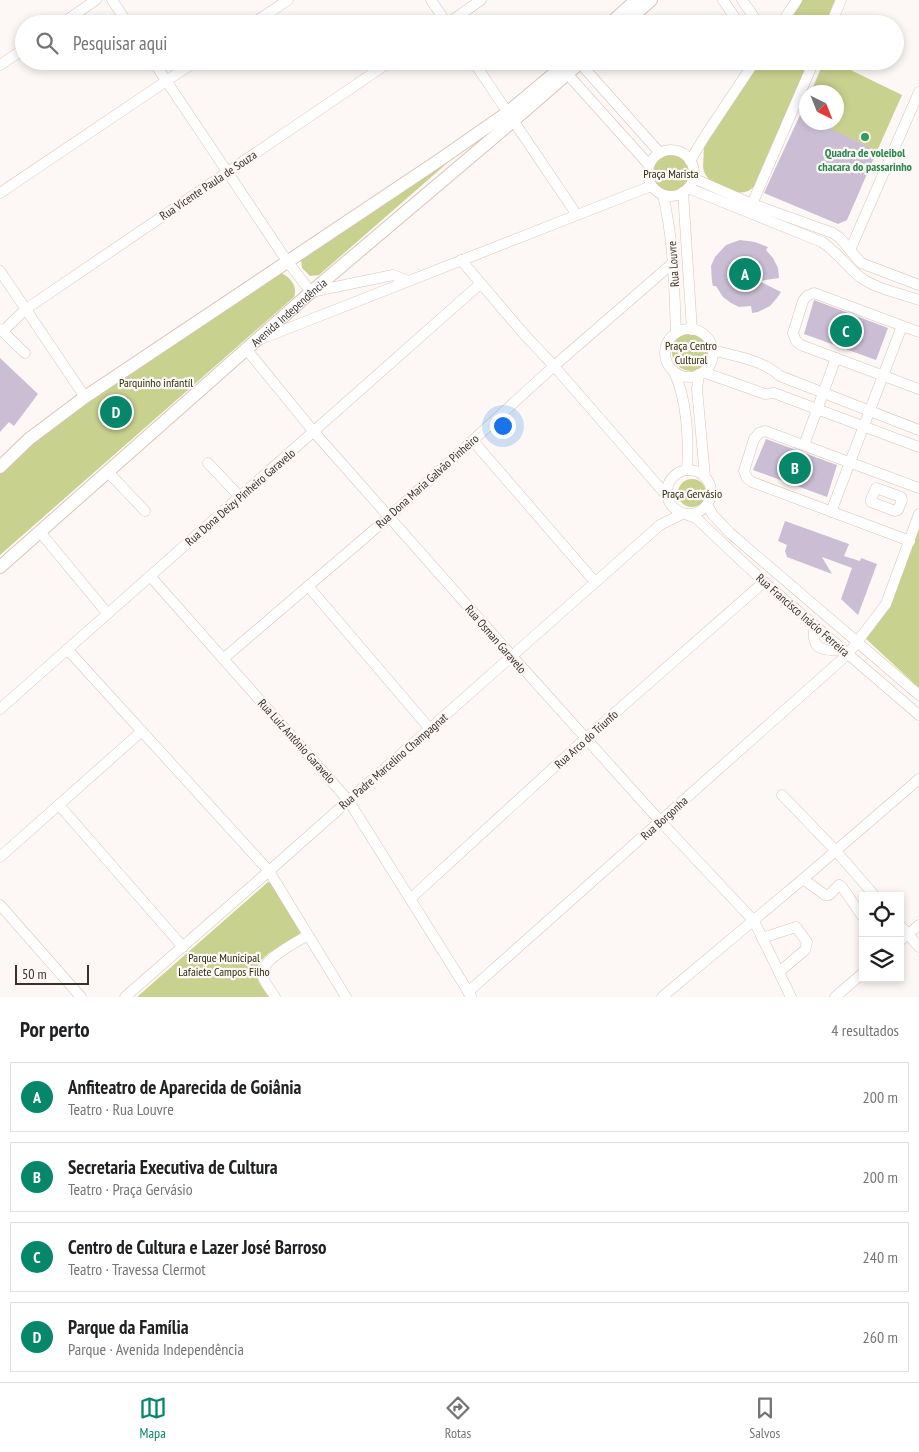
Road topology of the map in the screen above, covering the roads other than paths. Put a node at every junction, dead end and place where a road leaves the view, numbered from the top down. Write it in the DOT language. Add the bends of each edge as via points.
graph roads {
  1 [pos="96,0"];
  2 [pos="112,0"];
  3 [pos="288,0"];
  4 [pos="432,0"];
  5 [pos="481,0"];
  6 [pos="636,0"];
  7 [pos="651,0"];
  8 [pos="723,0"];
  9 [pos="742,0"];
  10 [pos="797,0"];
  11 [pos="841,0"];
  12 [pos="74,15"];
  13 [pos="122,15"];
  14 [pos="266,15"];
  15 [pos="441,15"];
  16 [pos="460,15"];
  17 [pos="620,15"];
  18 [pos="634,15"];
  19 [pos="733,15"];
  20 [pos="753,15"];
  21 [pos="787,15"];
  22 [pos="835,15"];
  23 [pos="15,55"];
  24 [pos="0,65"];
  25 [pos="159,70"];
  26 [pos="182,70"];
  27 [pos="378,70"];
  28 [pos="479,70"];
  29 [pos="567,70"];
  30 [pos="577,70"];
  31 [pos="578,70"];
  32 [pos="749,70"];
  33 [pos="810,70"];
  34 [pos="166,81"];
  35 [pos="919,92"];
  36 [pos="510,117"];
  37 [pos="705,136"];
  38 [pos="680,152"];
  39 [pos="660,153"];
  40 [pos="690,161"];
  41 [pos="649,165"];
  42 [pos="227,172"];
  43 [pos="652,186"];
  44 [pos="688,186"];
  45 [pos="0,193"];
  46 [pos="664,195"];
  47 [pos="752,204"];
  48 [pos="577,215"];
  49 [pos="850,250"];
  50 [pos="461,260"];
  51 [pos="287,261"];
  52 [pos="674,262"];
  53 [pos="0,271"];
  54 [pos="408,281"];
  55 [pos="480,284"];
  56 [pos="919,284"];
  57 [pos="311,292"];
  58 [pos="919,300"];
  59 [pos="26,309"];
  60 [pos="902,326"];
  61 [pos="2,330"];
  62 [pos="692,330"];
  63 [pos="919,332"];
  64 [pos="676,333"];
  65 [pos="252,345"];
  66 [pos="712,350"];
  67 [pos="24,353"];
  68 [pos="836,358"];
  69 [pos="554,366"];
  70 [pos="674,372"];
  71 [pos="701,373"];
  72 [pos="883,375"];
  73 [pos="780,376"];
  74 [pos="919,389"];
  75 [pos="823,392"];
  76 [pos="774,393"];
  77 [pos="84,397"];
  78 [pos="817,409"];
  79 [pos="870,410"];
  80 [pos="864,426"];
  81 [pos="919,430"];
  82 [pos="314,432"];
  83 [pos="473,441"];
  84 [pos="804,444"];
  85 [pos="919,447"];
  86 [pos="850,462"];
  87 [pos="208,463"];
  88 [pos="0,466"];
  89 [pos="687,470"];
  90 [pos="108,472"];
  91 [pos="705,477"];
  92 [pos="893,479"];
  93 [pos="919,488"];
  94 [pos="888,492"];
  95 [pos="240,497"];
  96 [pos="668,499"];
  97 [pos="708,504"];
  98 [pos="144,511"];
  99 [pos="831,512"];
  100 [pos="685,514"];
  101 [pos="919,514"];
  102 [pos="389,517"];
  103 [pos="660,525"];
  104 [pos="40,532"];
  105 [pos="914,536"];
  106 [pos="0,566"];
  107 [pos="150,576"];
  108 [pos="595,582"];
  109 [pos="764,582"];
  110 [pos="308,586"];
  111 [pos="107,614"];
  112 [pos="858,642"];
  113 [pos="67,649"];
  114 [pos="845,652"];
  115 [pos="512,656"];
  116 [pos="223,659"];
  117 [pos="919,695"];
  118 [pos="0,709"];
  119 [pos="919,714"];
  120 [pos="430,729"];
  121 [pos="142,731"];
  122 [pos="585,739"];
  123 [pos="919,780"];
  124 [pos="782,795"];
  125 [pos="348,800"];
  126 [pos="59,805"];
  127 [pos="660,821"];
  128 [pos="836,850"];
  129 [pos="0,858"];
  130 [pos="269,871"];
  131 [pos="803,879"];
  132 [pos="872,892"];
  133 [pos="410,899"];
  134 [pos="0,905"];
  135 [pos="859,912"];
  136 [pos="754,922"];
  137 [pos="919,925"];
  138 [pos="308,935"];
  139 [pos="904,937"];
  140 [pos="762,938"];
  141 [pos="183,947"];
  142 [pos="919,947"];
  143 [pos="779,972"];
  144 [pos="859,976"];
  145 [pos="470,995"];
  146 [pos="82,997"];
  147 [pos="125,997"];
  148 [pos="275,997"];
  149 [pos="346,997"];
  150 [pos="662,997"];
  151 [pos="791,997"];
  152 [pos="835,997"];
  1 -- 12 [label="street"];
  2 -- 13 [label="street"];
  3 -- 14 [label="street"];
  4 -- 15 [label="street"];
  5 -- 16 [label="street"];
  6 -- 17 [label="main road"];
  7 -- 18 [label="main road"];
  8 -- 19 [label="street"];
  9 -- 20 [label="street"];
  10 -- 21 [label="street"];
  11 -- 22 [label="street"];
  23 -- 24 [label="street"];
  25 -- 34 [label="street"];
  26 -- 34 [label="street"];
  27 -- 42 [label="street, Rua Vicente Paula de Souza"];
  28 -- 36 [label="street"];
  29 -- 36 [label="main road, Avenida Independência"];
  30 -- 41 [label="street"];
  31 -- 39 [label="street"];
  32 -- 37 [label="street"];
  33 -- 47 [label="street"];
  34 -- 42 [label="street"];
  34 -- 45 [label="street"];
  35 -- 49 [label="street"];
  36 -- 48 [label="street"];
  36 -- 51 [label="main road, Avenida Independência"];
  36 -- 57 [label="main road, Avenida Independência"];
  37 -- 38 [label="street"];
  37 -- 40 [label="street"];
  38 -- 39 [label="street"];
  38 -- 40 [label="street"];
  39 -- 41 [label="street"];
  40 -- 44 [label="street"];
  41 -- 43 [label="street" via="648,180"];
  42 -- 51 [label="street"];
  42 -- 59 [label="street, Rua Vicente Paula de Souza"];
  43 -- 46 [label="street"];
  43 -- 48 [label="street"];
  44 -- 46 [label="street" via="670,196"];
  44 -- 47 [label="street"];
  44 -- 58 [label="street" via="822,242 871,284"];
  44 -- 62 [label="street, Rua Louvre"];
  46 -- 52 [label="street, Rua Louvre"];
  47 -- 49 [label="street" via="833,232"];
  48 -- 50 [label="street"];
  49 -- 56 [label="street" via="861,263"];
  50 -- 54 [label="street"];
  50 -- 55 [label="street"];
  51 -- 57 [label="street"];
  51 -- 77 [label="main road, Avenida Independência"];
  52 -- 64 [label="street, Rua Louvre"];
  52 -- 69 [label="street, Rua Dona Maria Galvão Pinheiro"];
  53 -- 59 [label="street"];
  54 -- 57 [label="street" via="393,275"];
  54 -- 65 [label="street"];
  55 -- 69 [label="street"];
  55 -- 82 [label="street, Rua Dona Deizy Pinheiro Garavelo"];
  57 -- 65 [label="main road, Avenida Independência"];
  59 -- 61 [label="street, Rua Vicente Paula de Souza"];
  59 -- 77 [label="street"];
  60 -- 63 [label="street"];
  60 -- 68 [label="street" via="818,294 810,294 803,301 794,336 801,344"];
  60 -- 72 [label="street"];
  61 -- 67 [label="street"];
  62 -- 64 [label="street"];
  62 -- 66 [label="street" via="706,336"];
  64 -- 70 [label="street" via="668,341 665,352 667,363"];
  65 -- 82 [label="street, Rua Osman Garavelo"];
  65 -- 90 [label="main road, Avenida Independência"];
  66 -- 71 [label="street" via="710,362"];
  66 -- 73 [label="street" via="774,369"];
  68 -- 72 [label="street"];
  68 -- 75 [label="street"];
  69 -- 83 [label="street, Rua Dona Maria Galvão Pinheiro"];
  69 -- 96 [label="street"];
  70 -- 71 [label="street" via="689,377"];
  70 -- 89 [label="street" via="684,403"];
  71 -- 76 [label="street" via="765,394"];
  71 -- 91 [label="street" via="696,389"];
  72 -- 74 [label="street"];
  72 -- 79 [label="street"];
  73 -- 75 [label="street"];
  73 -- 76 [label="street"];
  75 -- 78 [label="street"];
  75 -- 79 [label="street"];
  76 -- 78 [label="street"];
  77 -- 88 [label="main road, Avenida Independência" via="28,439"];
  78 -- 80 [label="street"];
  78 -- 84 [label="street"];
  79 -- 80 [label="street"];
  79 -- 81 [label="street"];
  80 -- 85 [label="street"];
  80 -- 86 [label="street"];
  82 -- 95 [label="street, Rua Dona Deizy Pinheiro Garavelo"];
  82 -- 102 [label="street, Rua Osman Garavelo"];
  83 -- 102 [label="street, Rua Dona Maria Galvão Pinheiro"];
  83 -- 108 [label="street"];
  84 -- 86 [label="street"];
  84 -- 99 [label="street" via="762,431 754,439 744,471 752,482"];
  86 -- 92 [label="street"];
  86 -- 99 [label="street"];
  87 -- 95 [label="street"];
  89 -- 91 [label="street"];
  89 -- 96 [label="street" via="671,480"];
  90 -- 98 [label="street"];
  90 -- 104 [label="main road, Avenida Independência"];
  91 -- 97 [label="street" via="711,487"];
  92 -- 93 [label="street"];
  92 -- 94 [label="street"];
  95 -- 107 [label="street, Rua Dona Deizy Pinheiro Garavelo"];
  96 -- 100 [label="street" via="675,510"];
  96 -- 103 [label="street, Rua Padre Marcelino Champagnat"];
  97 -- 100 [label="street" via="699,512"];
  97 -- 112 [label="street, Rua Francisco Inácio Ferreira" via="713,515 730,533"];
  99 -- 105 [label="street"];
  100 -- 103 [label="street, Rua Padre Marcelino Champagnat"];
  100 -- 109 [label="street, Rua Francisco Inácio Ferreira" via="696,518"];
  101 -- 105 [label="street, Rua Borgonha"];
  102 -- 110 [label="street, Rua Dona Maria Galvão Pinheiro"];
  102 -- 115 [label="street, Rua Osman Garavelo"];
  103 -- 108 [label="street, Rua Padre Marcelino Champagnat"];
  104 -- 106 [label="main road, Avenida Independência"];
  104 -- 111 [label="street"];
  105 -- 112 [label="street, Rua Borgonha" via="886,604"];
  107 -- 111 [label="street, Rua Dona Deizy Pinheiro Garavelo"];
  107 -- 116 [label="street, Rua Luiz Antônio Garavelo"];
  108 -- 115 [label="street, Rua Padre Marcelino Champagnat"];
  109 -- 114 [label="street, Rua Francisco Inácio Ferreira"];
  109 -- 122 [label="street, Rua Arco do Triunfo"];
  110 -- 116 [label="street, Rua Dona Maria Galvão Pinheiro"];
  110 -- 120 [label="street"];
  111 -- 113 [label="street, Rua Dona Deizy Pinheiro Garavelo"];
  112 -- 114 [label="street, Rua Borgonha"];
  112 -- 117 [label="street, Rua Francisco Inácio Ferreira"];
  113 -- 118 [label="street, Rua Dona Deizy Pinheiro Garavelo"];
  113 -- 121 [label="street"];
  114 -- 119 [label="street, Rua Francisco Inácio Ferreira"];
  114 -- 127 [label="street, Rua Borgonha"];
  115 -- 120 [label="street, Rua Padre Marcelino Champagnat"];
  115 -- 122 [label="street, Rua Osman Garavelo"];
  116 -- 125 [label="street, Rua Luiz Antônio Garavelo"];
  120 -- 125 [label="street, Rua Padre Marcelino Champagnat"];
  121 -- 126 [label="street"];
  121 -- 130 [label="street"];
  122 -- 127 [label="street, Rua Osman Garavelo"];
  122 -- 133 [label="street, Rua Arco do Triunfo"];
  123 -- 128 [label="street"];
  124 -- 128 [label="street"];
  125 -- 130 [label="street, Rua Padre Marcelino Champagnat"];
  125 -- 133 [label="street, Rua Luiz Antônio Garavelo"];
  126 -- 129 [label="street"];
  126 -- 141 [label="street"];
  127 -- 136 [label="street, Rua Osman Garavelo"];
  127 -- 145 [label="street, Rua Borgonha"];
  128 -- 131 [label="street"];
  128 -- 132 [label="street"];
  130 -- 138 [label="street"];
  130 -- 141 [label="street, Rua Padre Marcelino Champagnat"];
  131 -- 135 [label="street" via="825,895 839,885"];
  131 -- 136 [label="street"];
  133 -- 145 [label="street, Rua Luiz Antônio Garavelo"];
  134 -- 146 [label="street"];
  136 -- 140 [label="street, Rua Osman Garavelo"];
  136 -- 150 [label="street"];
  137 -- 139 [label="street"];
  138 -- 148 [label="street" via="269,960 263,969 262,976"];
  138 -- 149 [label="street"];
  139 -- 142 [label="street"];
  140 -- 143 [label="street, Rua Osman Garavelo"];
  140 -- 143 [label="street" via="796,927 808,942 806,950"];
  141 -- 147 [label="street, Rua Padre Marcelino Champagnat"];
  143 -- 151 [label="street, Rua Osman Garavelo"];
  144 -- 152 [label="street"];
}
